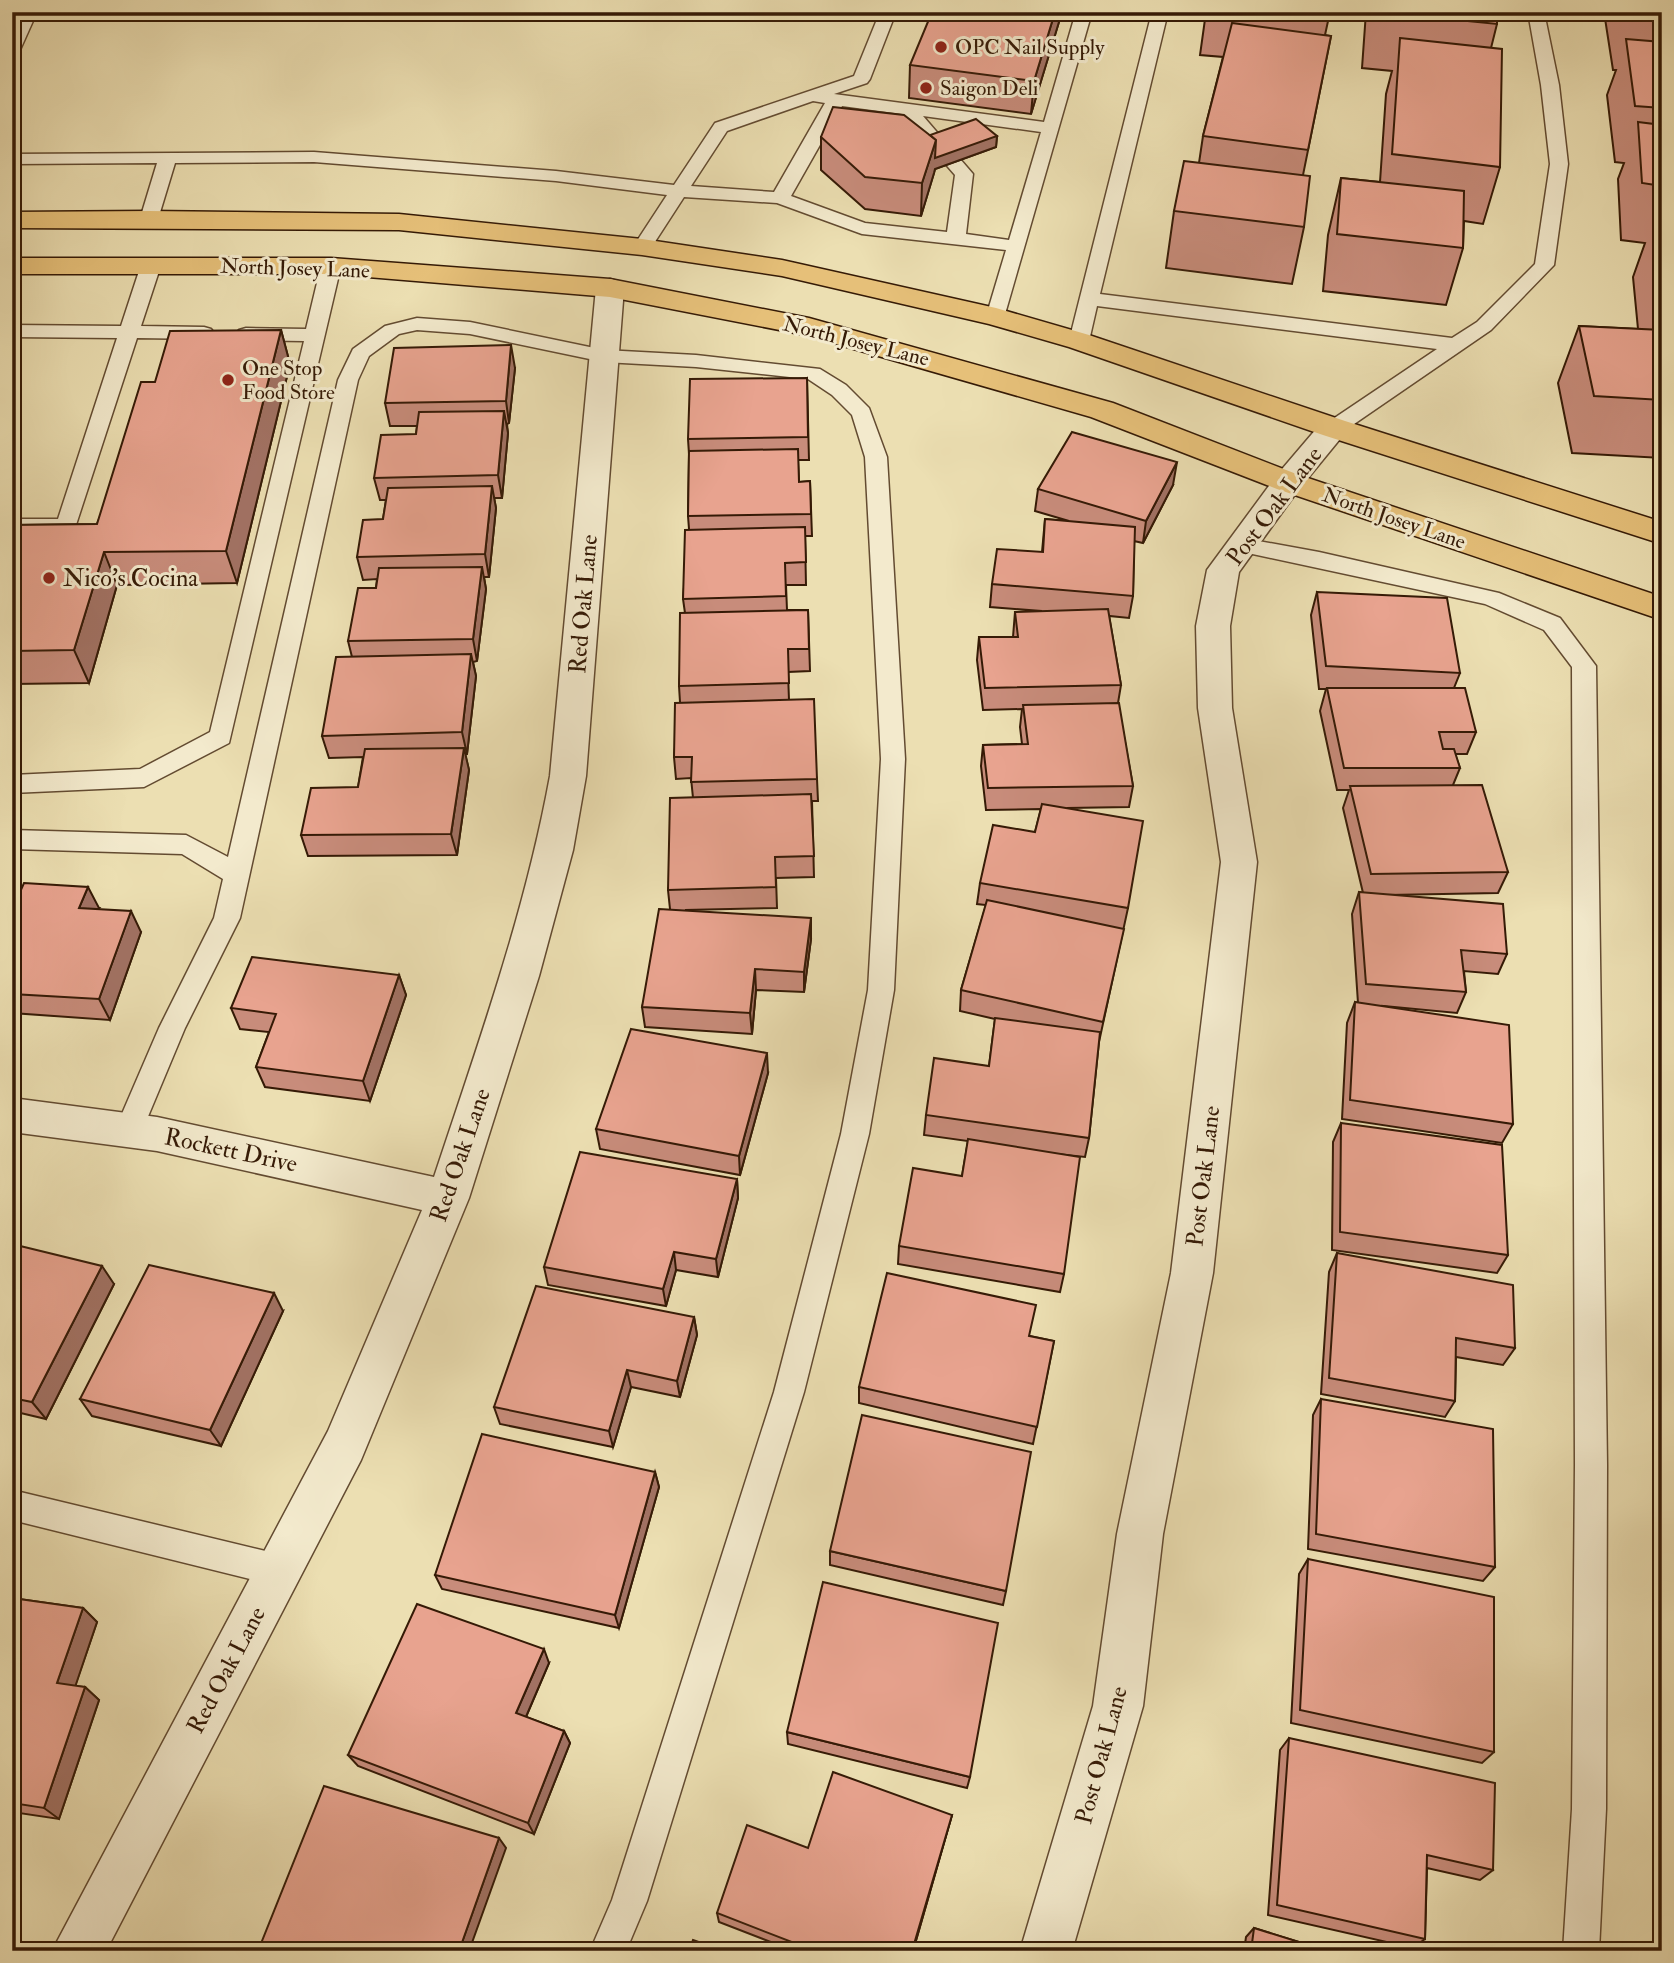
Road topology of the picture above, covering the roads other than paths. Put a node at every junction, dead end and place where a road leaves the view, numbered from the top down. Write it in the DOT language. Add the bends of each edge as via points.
graph roads {
  1 [pos="29,12"];
  2 [pos="888,12"];
  3 [pos="1084,12"];
  4 [pos="1160,12"];
  5 [pos="1536,12"];
  6 [pos="12,50"];
  7 [pos="810,96"];
  8 [pos="836,100"];
  9 [pos="907,109"];
  10 [pos="1051,128"];
  11 [pos="168,158"];
  12 [pos="12,159"];
  13 [pos="679,191"];
  14 [pos="780,198"];
  15 [pos="149,219"];
  16 [pos="12,220"];
  17 [pos="956,239"];
  18 [pos="1016,246"];
  19 [pos="642,247"];
  20 [pos="151,265"];
  21 [pos="12,266"];
  22 [pos="331,266"];
  23 [pos="610,288"];
  24 [pos="1090,299"];
  25 [pos="996,317"];
  26 [pos="12,331"];
  27 [pos="129,332"];
  28 [pos="315,335"];
  29 [pos="1079,341"];
  30 [pos="1456,345"];
  31 [pos="604,356"];
  32 [pos="1335,428"];
  33 [pos="1288,482"];
  34 [pos="12,526"];
  35 [pos="1662,533"];
  36 [pos="1242,545"];
  37 [pos="1662,609"];
  38 [pos="12,784"];
  39 [pos="12,839"];
  40 [pos="238,875"];
  41 [pos="12,1115"];
  42 [pos="129,1130"];
  43 [pos="448,1198"];
  44 [pos="12,1505"];
  45 [pos="278,1570"];
  46 [pos="78,1951"];
  47 [pos="608,1951"];
  48 [pos="1046,1951"];
  49 [pos="1581,1951"];
  1 -- 6 [label="lane"];
  2 -- 7 [label="lane" via="861,79"];
  3 -- 10 [label="lane"];
  4 -- 24 [label="lane"];
  5 -- 30 [label="lane" via="1559,163 1544,265 1484,326"];
  7 -- 8 [label="lane"];
  7 -- 13 [label="lane" via="721,127"];
  8 -- 9 [label="lane"];
  8 -- 14 [label="lane"];
  9 -- 10 [label="lane"];
  9 -- 17 [label="lane" via="964,174"];
  10 -- 18 [label="lane"];
  11 -- 12 [label="lane"];
  11 -- 13 [label="lane" via="314,157 556,176"];
  11 -- 15 [label="lane"];
  13 -- 14 [label="lane"];
  13 -- 19 [label="lane"];
  14 -- 17 [label="lane" via="862,228"];
  15 -- 16 [label="main road, North Josey Lane"];
  15 -- 19 [label="main road, North Josey Lane" via="399,222"];
  15 -- 20 [label="main road"];
  17 -- 18 [label="lane"];
  18 -- 25 [label="lane"];
  19 -- 25 [label="main road, North Josey Lane" via="782,268"];
  20 -- 21 [label="main road, North Josey Lane"];
  20 -- 22 [label="main road, North Josey Lane"];
  20 -- 27 [label="lane"];
  22 -- 23 [label="main road, North Josey Lane"];
  22 -- 28 [label="lane"];
  23 -- 31 [label="street, Red Oak Lane"];
  23 -- 33 [label="main road, North Josey Lane" via="809,327 1006,381 1102,410"];
  24 -- 29 [label="lane"];
  24 -- 30 [label="lane"];
  25 -- 29 [label="main road, North Josey Lane"];
  26 -- 27 [label="lane"];
  27 -- 28 [label="lane"];
  27 -- 34 [label="lane" via="66,526"];
  28 -- 38 [label="lane" via="221,737 144,778"];
  29 -- 32 [label="main road, North Josey Lane"];
  30 -- 32 [label="lane"];
  31 -- 40 [label="lane" via="470,328 417,324 392,330 360,353 348,380"];
  31 -- 43 [label="street, Red Oak Lane" via="568,776 555,850 520,976"];
  31 -- 47 [label="lane" via="813,373 839,390 862,414 876,457 893,759 881,989 855,1134 774,1442 629,1901"];
  32 -- 33 [label="street, Post Oak Lane"];
  32 -- 35 [label="main road, North Josey Lane"];
  33 -- 36 [label="street, Post Oak Lane"];
  33 -- 37 [label="main road, North Josey Lane"];
  36 -- 48 [label="street, Post Oak Lane" via="1223,570 1213,626 1215,708 1239,862 1192,1273 1140,1534 1118,1706"];
  36 -- 49 [label="lane" via="1491,598 1552,624 1584,666 1591,1465 1588,1808"];
  39 -- 40 [label="lane" via="186,845"];
  40 -- 42 [label="lane" via="226,918"];
  41 -- 42 [label="street, Rockett Drive"];
  42 -- 43 [label="street, Rockett Drive"];
  43 -- 45 [label="street, Red Oak Lane" via="345,1445"];
  44 -- 45 [label="lane"];
  45 -- 46 [label="street, Red Oak Lane"];
}
